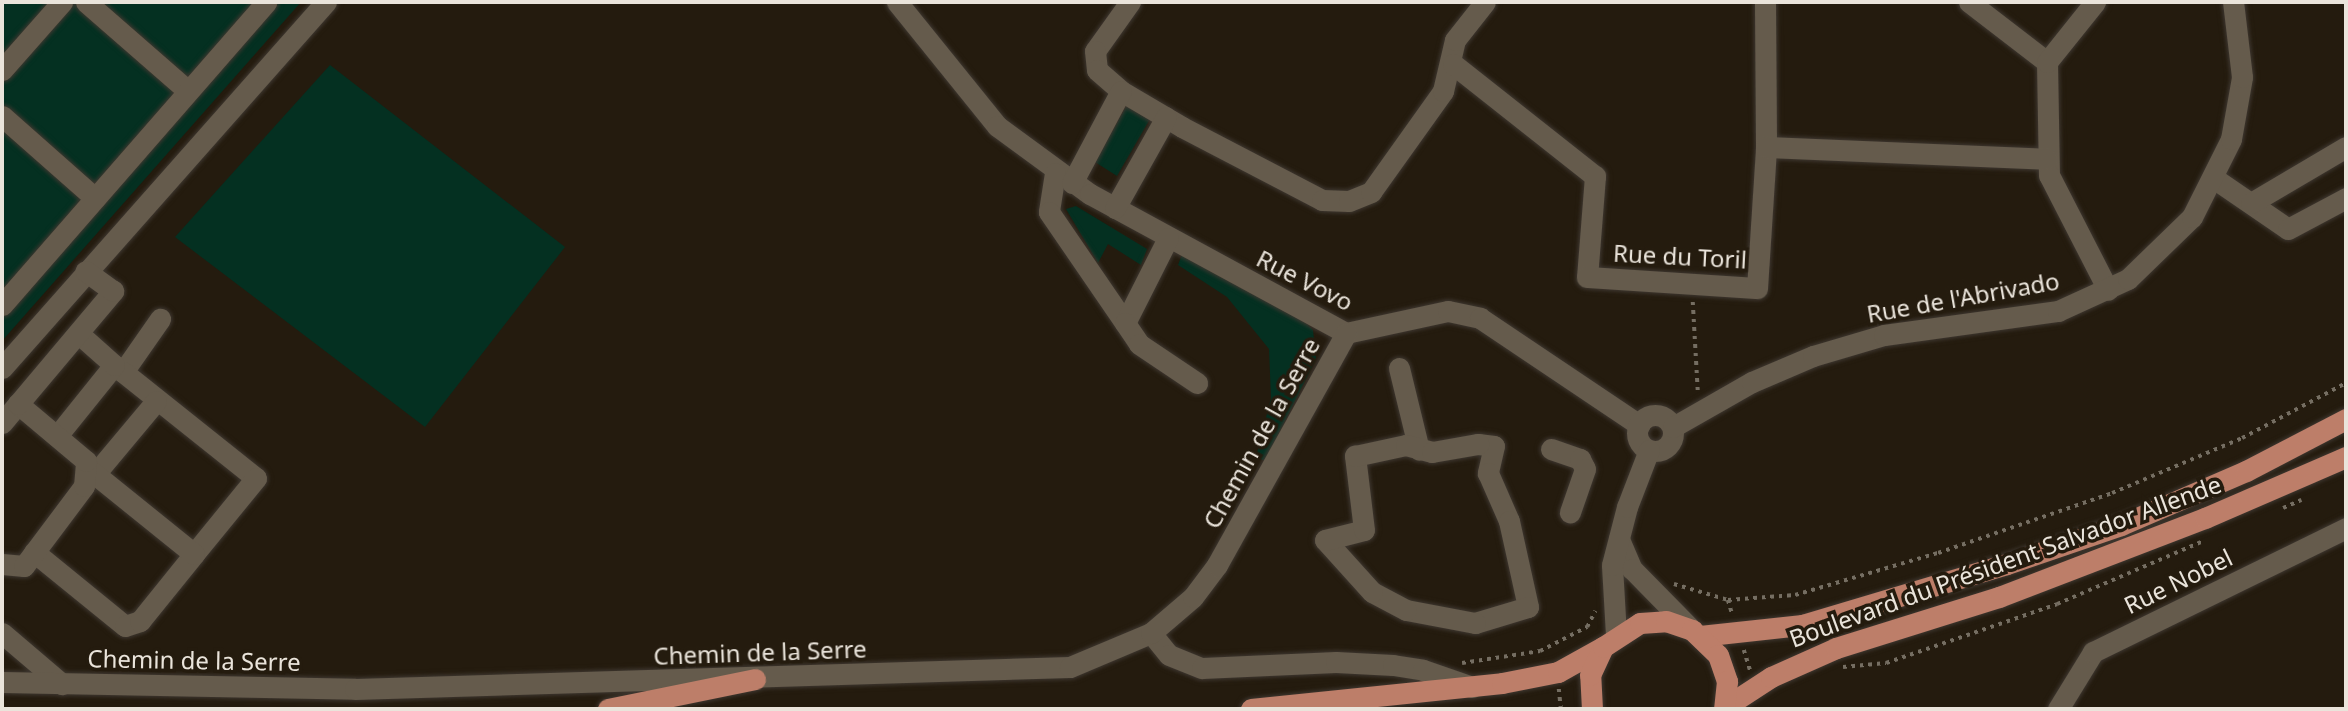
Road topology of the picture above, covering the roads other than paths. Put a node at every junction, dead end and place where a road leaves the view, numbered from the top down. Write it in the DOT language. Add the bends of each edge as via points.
graph roads {
  1 [pos="62,2"];
  2 [pos="86,2"];
  3 [pos="266,2"];
  4 [pos="326,2"];
  5 [pos="897,2"];
  6 [pos="1130,2"];
  7 [pos="1485,2"];
  8 [pos="1765,2"];
  9 [pos="1969,2"];
  10 [pos="2095,2"];
  11 [pos="2233,2"];
  12 [pos="2047,61"];
  13 [pos="1453,64"];
  14 [pos="2,70"];
  15 [pos="188,91"];
  16 [pos="1122,91"];
  17 [pos="2,116"];
  18 [pos="1174,122"];
  19 [pos="1766,146"];
  20 [pos="2346,147"];
  21 [pos="2047,159"];
  22 [pos="1064,178"];
  23 [pos="2215,179"];
  24 [pos="95,198"];
  25 [pos="2346,198"];
  26 [pos="2251,203"];
  27 [pos="1115,208"];
  28 [pos="1168,238"];
  29 [pos="85,271"];
  30 [pos="2108,289"];
  31 [pos="2,305"];
  32 [pos="160,319"];
  33 [pos="1125,323"];
  34 [pos="1346,332"];
  35 [pos="78,333"];
  36 [pos="2,368"];
  37 [pos="1399,368"];
  38 [pos="119,369"];
  39 [pos="1197,383"];
  40 [pos="156,401"];
  41 [pos="18,404"];
  42 [pos="2346,419"];
  43 [pos="2,423"];
  44 [pos="1639,425"];
  45 [pos="1673,427"];
  46 [pos="57,436"];
  47 [pos="1551,449"];
  48 [pos="1419,450"];
  49 [pos="1649,450"];
  50 [pos="2346,457"];
  51 [pos="91,470"];
  52 [pos="1570,512"];
  53 [pos="2346,528"];
  54 [pos="1619,539"];
  55 [pos="34,552"];
  56 [pos="194,554"];
  57 [pos="2,564"];
  58 [pos="2,633"];
  59 [pos="1151,633"];
  60 [pos="1696,633"];
  61 [pos="1609,641"];
  62 [pos="755,679"];
  63 [pos="2,682"];
  64 [pos="62,684"];
  65 [pos="1472,688"];
  66 [pos="1725,708"];
  67 [pos="608,709"];
  68 [pos="1251,709"];
  69 [pos="1592,709"];
  70 [pos="2058,709"];
  1 -- 14 [label="street"];
  2 -- 15 [label="street"];
  3 -- 15 [label="street"];
  4 -- 29 [label="street"];
  5 -- 22 [label="street, Rue Vovo" via="997,126"];
  6 -- 16 [label="street" via="1095,51 1097,70"];
  7 -- 13 [label="street" via="1455,40"];
  8 -- 19 [label="street"];
  9 -- 12 [label="street"];
  10 -- 12 [label="street"];
  11 -- 23 [label="street, Rue de l'Abrivado" via="2242,77 2231,139"];
  12 -- 21 [label="street"];
  13 -- 18 [label="street" via="1443,92 1371,192 1349,201 1322,201"];
  13 -- 19 [label="street, Rue du Toril" via="1595,176 1587,278 1757,288"];
  15 -- 24 [label="street"];
  16 -- 18 [label="street"];
  16 -- 22 [label="street"];
  17 -- 24 [label="street"];
  18 -- 27 [label="street"];
  19 -- 21 [label="street"];
  20 -- 26 [label="street"];
  21 -- 30 [label="street" via="2057,195"];
  22 -- 27 [label="street, Rue Vovo"];
  22 -- 33 [label="street" via="1049,212"];
  23 -- 26 [label="street"];
  23 -- 30 [label="street, Rue de l'Abrivado" via="2171,242"];
  24 -- 31 [label="street"];
  25 -- 26 [label="street" via="2288,229"];
  27 -- 28 [label="street, Rue Vovo"];
  28 -- 33 [label="street"];
  28 -- 34 [label="street, Rue Vovo"];
  29 -- 35 [label="street" via="113,291"];
  29 -- 36 [label="street"];
  30 -- 45 [label="street, Rue de l'Abrivado" via="2035,316 1884,335 1813,356 1752,382"];
  32 -- 38 [label="street"];
  33 -- 39 [label="street" via="1139,344"];
  34 -- 44 [label="street, Rue Vovo" via="1448,311 1463,312 1480,318"];
  34 -- 59 [label="street, Chemin de la Serre" via="1217,565 1193,597"];
  35 -- 38 [label="street"];
  35 -- 41 [label="street"];
  37 -- 48 [label="street"];
  38 -- 40 [label="street"];
  38 -- 46 [label="street"];
  40 -- 51 [label="street"];
  40 -- 56 [label="street" via="256,478"];
  41 -- 43 [label="street"];
  41 -- 46 [label="street"];
  42 -- 60 [label="main road, Boulevard du Président Salvador Allende" via="2233,477 2121,525 2032,555 1802,625"];
  44 -- 45 [label="street" via="1654,414 1666,417"];
  44 -- 49 [label="street" via="1637,437"];
  45 -- 49 [label="street" via="1670,444"];
  46 -- 51 [label="street"];
  47 -- 52 [label="street" via="1580,459 1585,469"];
  48 -- 48 [label="street" via="1406,445 1355,456 1364,530 1325,540 1372,592 1406,610 1475,623 1528,607 1509,522 1488,473 1494,446"];
  49 -- 54 [label="street"];
  50 -- 66 [label="main road, Boulevard du Président Salvador Allende" via="2205,518 1999,597 1836,648 1771,677"];
  51 -- 55 [label="street"];
  51 -- 56 [label="street"];
  53 -- 70 [label="street, Rue Nobel" via="2093,652"];
  54 -- 60 [label="street" via="1632,569"];
  54 -- 61 [label="street" via="1612,565"];
  55 -- 56 [label="street" via="125,626 140,621"];
  55 -- 57 [label="street" via="24,566"];
  58 -- 64 [label="street"];
  59 -- 62 [label="street, Chemin de la Serre" via="1070,667"];
  59 -- 65 [label="street" via="1169,655 1202,668 1336,662 1393,665 1423,670"];
  60 -- 61 [label="main road" via="1667,621 1640,623"];
  60 -- 66 [label="main road" via="1718,655 1727,681"];
  61 -- 65 [label="main road" via="1558,672"];
  61 -- 69 [label="main road" via="1590,676"];
  62 -- 64 [label="street, Chemin de la Serre" via="355,689"];
  62 -- 67 [label="main road"];
  63 -- 64 [label="street, Chemin de la Serre"];
  65 -- 68 [label="main road"];
}
